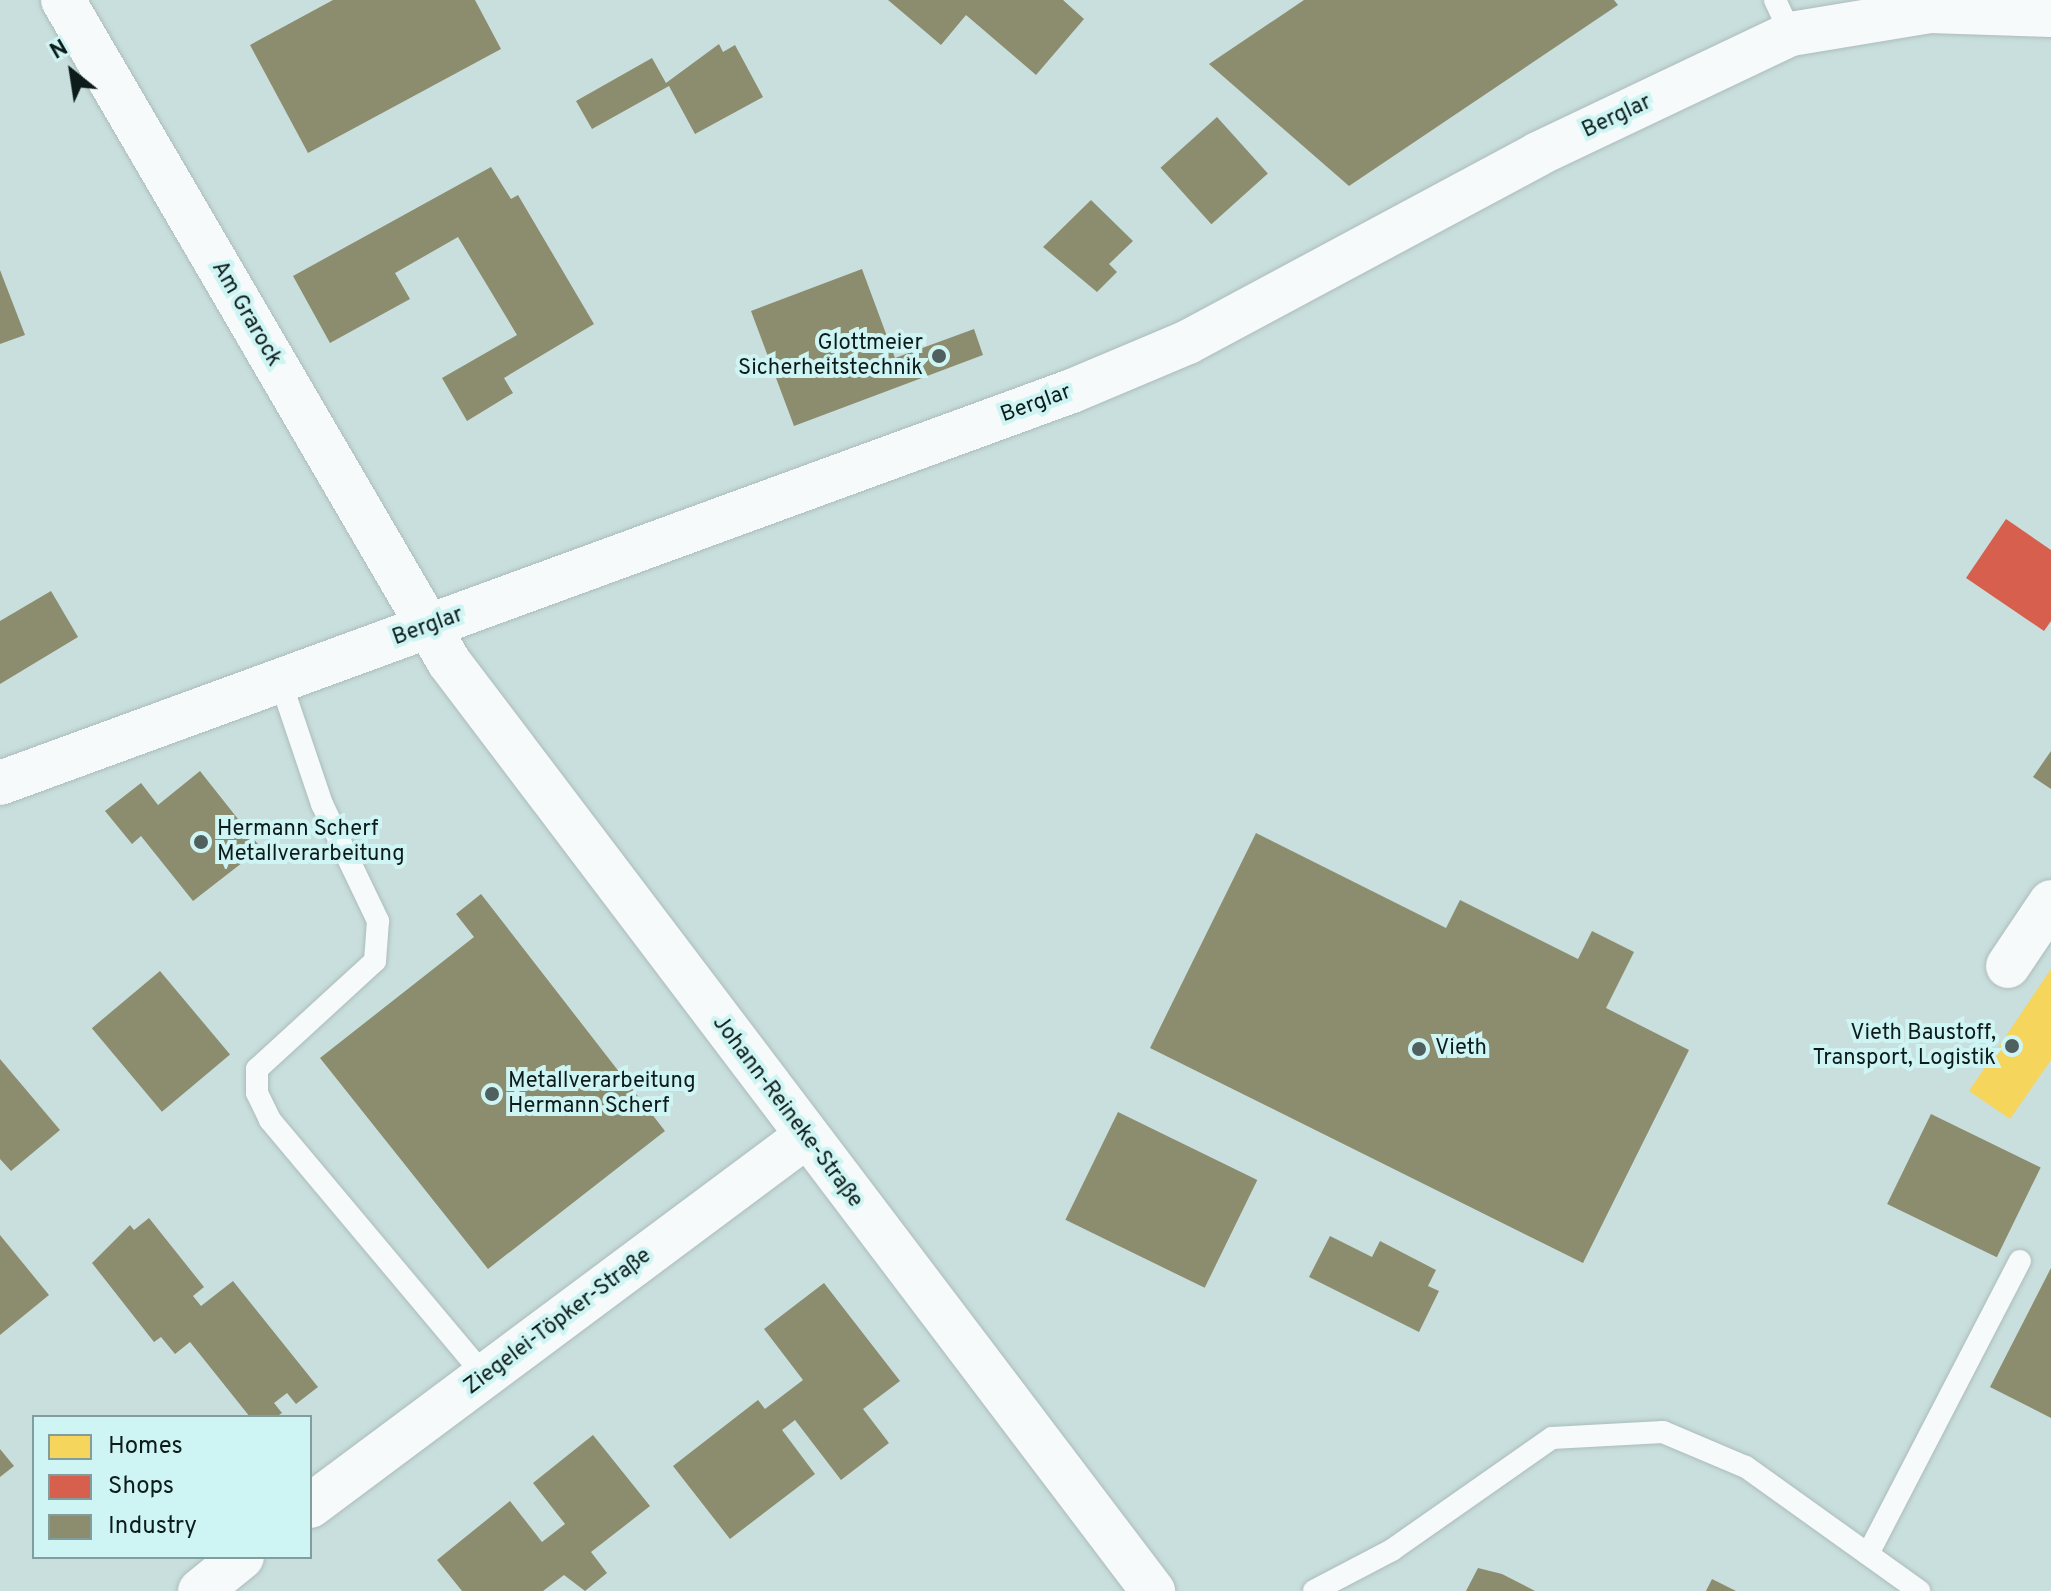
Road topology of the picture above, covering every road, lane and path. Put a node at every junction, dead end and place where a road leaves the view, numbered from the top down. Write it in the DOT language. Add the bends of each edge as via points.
graph roads {
  1 [pos="63,0"];
  2 [pos="2051,15"];
  3 [pos="1783,17"];
  4 [pos="428,628"];
  5 [pos="280,680"];
  6 [pos="0,783"];
  7 [pos="2049,909"];
  8 [pos="2008,966"];
  9 [pos="805,1137"];
  10 [pos="2020,1261"];
  11 [pos="485,1376"];
  12 [pos="312,1505"];
  13 [pos="1868,1554"];
  14 [pos="240,1559"];
  15 [pos="200,1591"];
  16 [pos="1153,1591"];
  17 [pos="1314,1591"];
  18 [pos="1919,1591"];
  1 -- 4 [label="street, Am Grarock"];
  2 -- 3 [label="street, Berglar" via="1930,11"];
  3 -- 4 [label="street, Berglar" via="1188,342"];
  4 -- 5 [label="street, Berglar"];
  4 -- 9 [label="street, Johann-Reineke-Straße"];
  5 -- 6 [label="street, Berglar"];
  5 -- 11 [label="lane" via="322,804 378,921 375,961 257,1069 257,1093 270,1120"];
  7 -- 8 [label="street"];
  9 -- 11 [label="street, Ziegelei-Töpker-Straße"];
  9 -- 16 [label="street, Johann-Reineke-Straße"];
  10 -- 13 [label="lane"];
  11 -- 12 [label="street, Ziegelei-Töpker-Straße"];
  13 -- 17 [label="lane" via="1746,1467 1663,1432 1552,1438 1392,1550"];
  13 -- 18 [label="lane"];
  14 -- 15 [label="street"];
}
